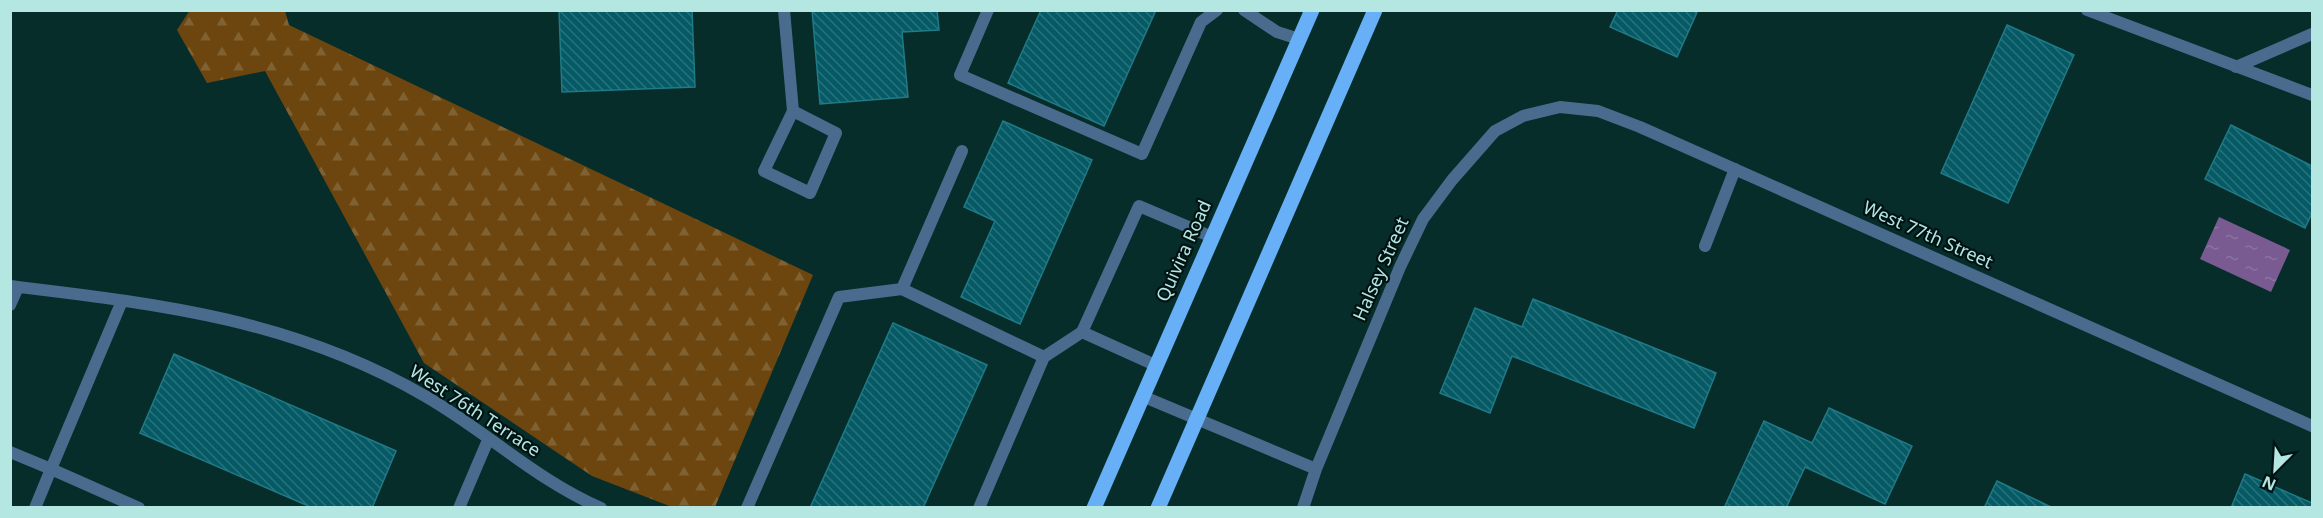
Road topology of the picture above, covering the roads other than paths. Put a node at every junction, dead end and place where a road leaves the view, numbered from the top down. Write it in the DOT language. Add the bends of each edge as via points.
graph roads {
  1 [pos="784,10"];
  2 [pos="988,10"];
  3 [pos="1217,10"];
  4 [pos="1244,10"];
  5 [pos="1312,10"];
  6 [pos="1375,10"];
  7 [pos="2086,10"];
  8 [pos="2313,34"];
  9 [pos="1299,39"];
  10 [pos="2236,67"];
  11 [pos="2313,95"];
  12 [pos="793,111"];
  13 [pos="1523,116"];
  14 [pos="962,151"];
  15 [pos="1735,169"];
  16 [pos="1212,237"];
  17 [pos="1705,246"];
  18 [pos="14,286"];
  19 [pos="902,289"];
  20 [pos="122,300"];
  21 [pos="10,305"];
  22 [pos="1082,333"];
  23 [pos="1044,357"];
  24 [pos="1155,365"];
  25 [pos="1142,396"];
  26 [pos="1196,419"];
  27 [pos="2313,426"];
  28 [pos="488,440"];
  29 [pos="10,452"];
  30 [pos="51,469"];
  31 [pos="1316,469"];
  32 [pos="35,507"];
  33 [pos="139,507"];
  34 [pos="459,507"];
  35 [pos="601,507"];
  36 [pos="747,507"];
  37 [pos="979,507"];
  38 [pos="1094,507"];
  39 [pos="1158,507"];
  40 [pos="1303,507"];
  1 -- 12 [label="street"];
  2 -- 3 [label="street" via="960,75 1142,154 1201,22"];
  4 -- 9 [label="street" via="1276,32"];
  5 -- 9 [label="main road, Quivira Road"];
  6 -- 26 [label="main road"];
  7 -- 10 [label="street"];
  8 -- 10 [label="street"];
  9 -- 16 [label="main road, Quivira Road"];
  10 -- 11 [label="street"];
  12 -- 12 [label="street" via="836,133 810,193 764,171"];
  13 -- 15 [label="street, West 77th Street" via="1560,107 1598,111"];
  13 -- 31 [label="street, Halsey Street" via="1495,131 1423,219"];
  14 -- 19 [label="street"];
  15 -- 17 [label="street"];
  15 -- 27 [label="street, West 77th Street"];
  16 -- 22 [label="street" via="1139,206"];
  16 -- 24 [label="main road, Quivira Road"];
  18 -- 20 [label="street, West 76th Terrace"];
  18 -- 21 [label="street"];
  19 -- 23 [label="street"];
  19 -- 36 [label="street" via="839,297"];
  20 -- 28 [label="street, West 76th Terrace" via="215,315 291,335 366,364 426,396"];
  20 -- 30 [label="street"];
  22 -- 23 [label="street"];
  22 -- 24 [label="street"];
  23 -- 37 [label="street"];
  24 -- 25 [label="main road, Quivira Road"];
  25 -- 26 [label="street"];
  25 -- 38 [label="main road, Quivira Road"];
  26 -- 31 [label="street"];
  26 -- 39 [label="main road"];
  28 -- 34 [label="street"];
  28 -- 35 [label="street, West 76th Terrace" via="547,481"];
  29 -- 30 [label="street"];
  30 -- 32 [label="street"];
  30 -- 33 [label="street"];
  31 -- 40 [label="street, Halsey Street"];
}
